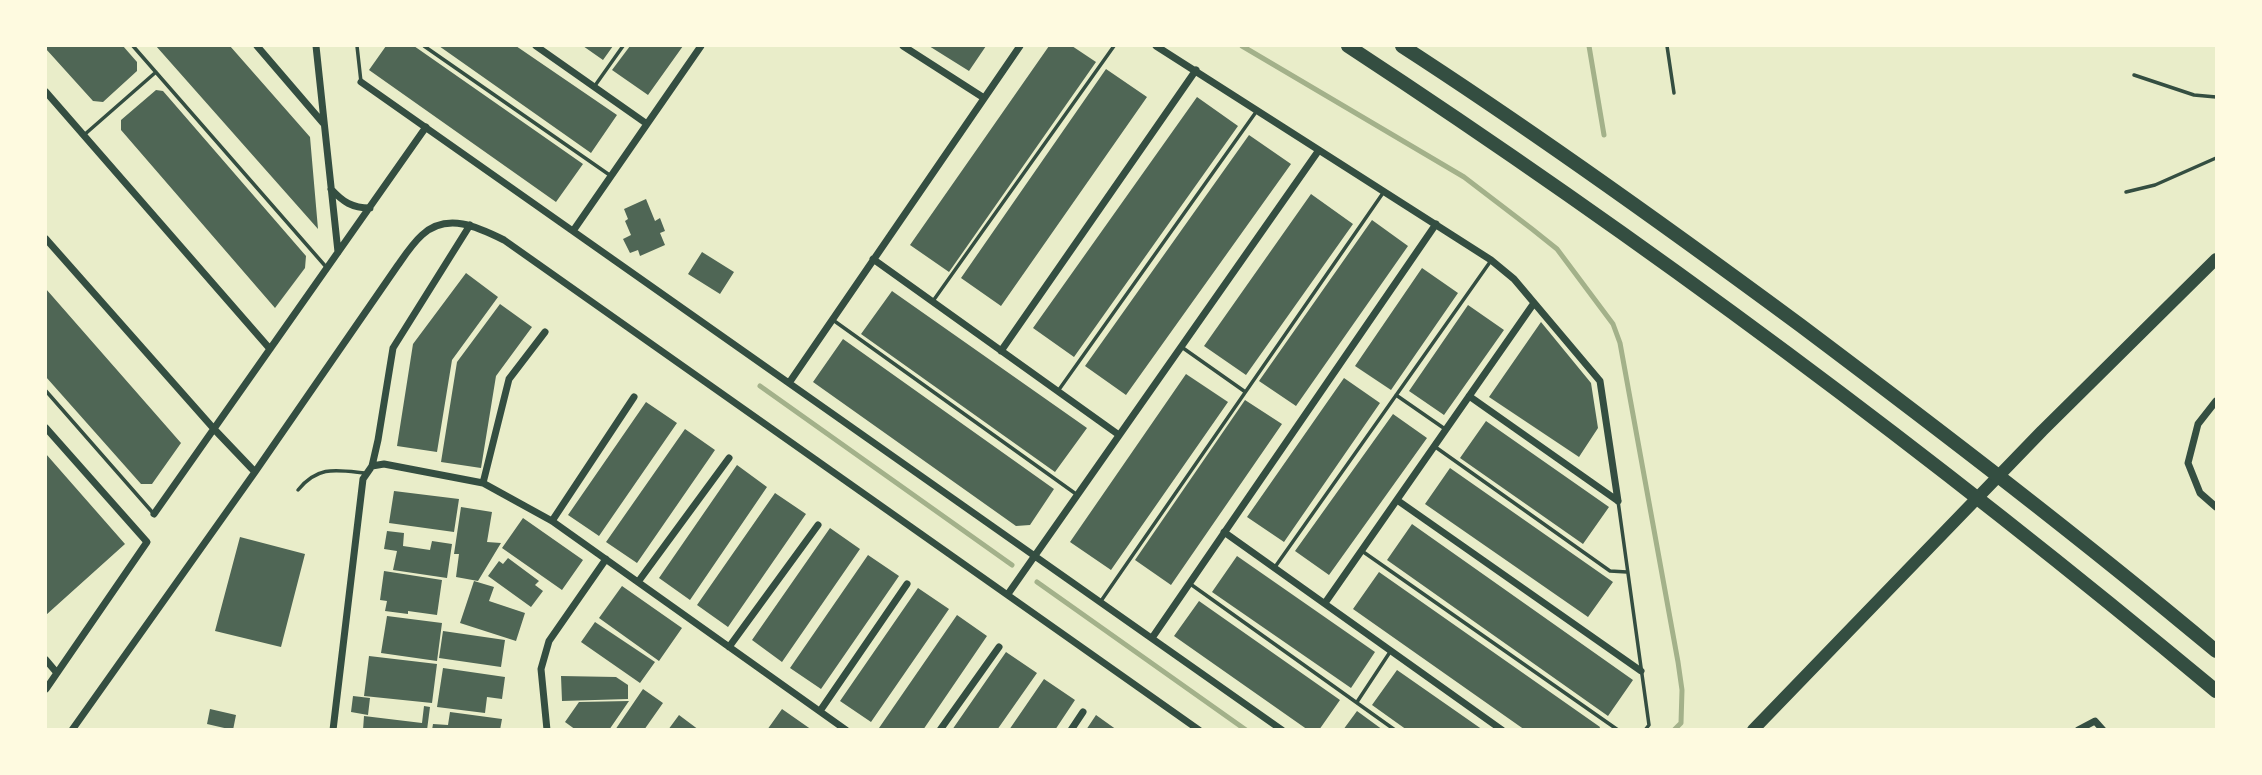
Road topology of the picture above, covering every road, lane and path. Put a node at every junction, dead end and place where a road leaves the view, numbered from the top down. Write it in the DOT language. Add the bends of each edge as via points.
graph roads {
  1 [pos="133,46"];
  2 [pos="257,46"];
  3 [pos="316,46"];
  4 [pos="358,46"];
  5 [pos="424,46"];
  6 [pos="623,46"];
  7 [pos="701,46"];
  8 [pos="903,46"];
  9 [pos="1020,46"];
  10 [pos="1114,46"];
  11 [pos="1156,46"];
  12 [pos="1348,46"];
  13 [pos="1402,46"];
  14 [pos="1667,46"];
  15 [pos="540,47"];
  16 [pos="1196,71"];
  17 [pos="156,72"];
  18 [pos="2134,75"];
  19 [pos="361,82"];
  20 [pos="594,87"];
  21 [pos="46,92"];
  22 [pos="1674,93"];
  23 [pos="2217,97"];
  24 [pos="984,98"];
  25 [pos="1257,110"];
  26 [pos="324,123"];
  27 [pos="647,124"];
  28 [pos="426,127"];
  29 [pos="83,136"];
  30 [pos="1319,150"];
  31 [pos="2217,158"];
  32 [pos="611,176"];
  33 [pos="331,188"];
  34 [pos="1384,191"];
  35 [pos="2126,192"];
  36 [pos="370,208"];
  37 [pos="1436,224"];
  38 [pos="470,225"];
  39 [pos="573,231"];
  40 [pos="46,239"];
  41 [pos="339,252"];
  42 [pos="873,259"];
  43 [pos="2217,259"];
  44 [pos="1491,260"];
  45 [pos="327,268"];
  46 [pos="932,302"];
  47 [pos="1534,303"];
  48 [pos="832,319"];
  49 [pos="545,332"];
  50 [pos="1181,347"];
  51 [pos="270,349"];
  52 [pos="1001,351"];
  53 [pos="789,383"];
  54 [pos="46,391"];
  55 [pos="1057,391"];
  56 [pos="1244,391"];
  57 [pos="1396,395"];
  58 [pos="1469,396"];
  59 [pos="634,397"];
  60 [pos="2217,401"];
  61 [pos="46,428"];
  62 [pos="214,429"];
  63 [pos="1446,429"];
  64 [pos="1119,435"];
  65 [pos="1434,446"];
  66 [pos="729,458"];
  67 [pos="372,466"];
  68 [pos="255,472"];
  69 [pos="367,473"];
  70 [pos="483,483"];
  71 [pos="298,490"];
  72 [pos="1076,494"];
  73 [pos="1397,500"];
  74 [pos="1618,501"];
  75 [pos="2217,507"];
  76 [pos="154,514"];
  77 [pos="552,521"];
  78 [pos="818,525"];
  79 [pos="1224,532"];
  80 [pos="1362,550"];
  81 [pos="1035,556"];
  82 [pos="606,559"];
  83 [pos="1275,568"];
  84 [pos="1627,572"];
  85 [pos="638,582"];
  86 [pos="1189,583"];
  87 [pos="907,584"];
  88 [pos="1008,594"];
  89 [pos="1100,602"];
  90 [pos="1325,603"];
  91 [pos="1152,638"];
  92 [pos="729,647"];
  93 [pos="999,647"];
  94 [pos="1391,650"];
  95 [pos="2217,651"];
  96 [pos="46,660"];
  97 [pos="1641,671"];
  98 [pos="57,673"];
  99 [pos="46,689"];
  100 [pos="2217,691"];
  101 [pos="1357,702"];
  102 [pos="820,711"];
  103 [pos="1083,712"];
  104 [pos="547,727"];
  105 [pos="72,730"];
  106 [pos="333,730"];
  107 [pos="553,730"];
  108 [pos="846,730"];
  109 [pos="940,730"];
  110 [pos="1071,730"];
  111 [pos="1199,730"];
  112 [pos="1282,730"];
  113 [pos="1395,730"];
  114 [pos="1502,730"];
  115 [pos="1618,730"];
  116 [pos="1645,730"];
  117 [pos="1753,730"];
  118 [pos="2078,730"];
  119 [pos="2103,730"];
  1 -- 17 [label="lane"];
  2 -- 26 [label="street"];
  3 -- 26 [label="street"];
  4 -- 19 [label="lane"];
  5 -- 32 [label="lane"];
  6 -- 20 [label="lane"];
  7 -- 27 [label="street"];
  8 -- 24 [label="street"];
  9 -- 24 [label="street"];
  10 -- 46 [label="lane"];
  11 -- 16 [label="street"];
  12 -- 100 [label="highway" via="1489,138 1697,285 1943,471"];
  13 -- 95 [label="highway" via="1656,220 1880,385"];
  14 -- 22 [label="lane"];
  15 -- 20 [label="street"];
  16 -- 25 [label="street"];
  16 -- 52 [label="street"];
  17 -- 29 [label="lane"];
  17 -- 45 [label="lane"];
  18 -- 23 [label="lane" via="2194,95"];
  19 -- 28 [label="street"];
  20 -- 27 [label="street"];
  21 -- 29 [label="street"];
  24 -- 42 [label="street"];
  25 -- 30 [label="street"];
  25 -- 55 [label="lane"];
  26 -- 33 [label="street"];
  27 -- 32 [label="street"];
  28 -- 36 [label="street"];
  28 -- 39 [label="street"];
  29 -- 51 [label="street"];
  30 -- 34 [label="street"];
  30 -- 50 [label="street"];
  31 -- 35 [label="lane" via="2155,185"];
  32 -- 39 [label="street"];
  33 -- 36 [label="street" via="342,201"];
  33 -- 41 [label="street"];
  34 -- 37 [label="street"];
  34 -- 56 [label="lane"];
  36 -- 41 [label="street"];
  37 -- 44 [label="street"];
  37 -- 79 [label="street"];
  38 -- 67 [label="street" via="393,348"];
  38 -- 68 [label="street" via="446,222 422,235"];
  38 -- 88 [label="street" via="504,240"];
  39 -- 53 [label="street"];
  40 -- 62 [label="street"];
  41 -- 45 [label="street"];
  42 -- 46 [label="street"];
  42 -- 48 [label="street"];
  43 -- 117 [label="main road" via="2042,431"];
  44 -- 47 [label="street"];
  44 -- 57 [label="lane"];
  45 -- 51 [label="street"];
  46 -- 52 [label="street"];
  47 -- 58 [label="street"];
  47 -- 74 [label="street" via="1600,381"];
  48 -- 53 [label="street"];
  48 -- 72 [label="lane"];
  49 -- 70 [label="street" via="509,379"];
  50 -- 56 [label="lane"];
  50 -- 64 [label="street"];
  51 -- 62 [label="street"];
  52 -- 55 [label="street"];
  53 -- 81 [label="street"];
  54 -- 76 [label="lane"];
  55 -- 64 [label="street"];
  56 -- 89 [label="lane"];
  57 -- 63 [label="lane"];
  57 -- 83 [label="lane"];
  58 -- 63 [label="street"];
  58 -- 74 [label="street"];
  59 -- 77 [label="street"];
  60 -- 75 [label="street" via="2198,424 2188,463 2200,493"];
  61 -- 98 [label="street" via="147,542"];
  62 -- 68 [label="street"];
  62 -- 76 [label="street"];
  63 -- 65 [label="street"];
  64 -- 72 [label="street"];
  65 -- 73 [label="street"];
  65 -- 84 [label="lane" via="1609,571"];
  66 -- 85 [label="street"];
  67 -- 69 [label="street"];
  67 -- 70 [label="street" via="384,464"];
  68 -- 105 [label="street"];
  69 -- 71 [label="lane" via="330,469 305,481"];
  69 -- 106 [label="street"];
  70 -- 77 [label="street"];
  72 -- 81 [label="street"];
  73 -- 80 [label="street"];
  73 -- 97 [label="street"];
  74 -- 84 [label="lane"];
  77 -- 82 [label="street"];
  78 -- 92 [label="street"];
  79 -- 83 [label="street"];
  79 -- 86 [label="street"];
  80 -- 90 [label="street"];
  80 -- 115 [label="lane"];
  81 -- 88 [label="street"];
  81 -- 89 [label="street"];
  82 -- 85 [label="street"];
  82 -- 104 [label="street" via="549,641 541,669"];
  83 -- 90 [label="street"];
  84 -- 97 [label="lane"];
  85 -- 92 [label="street"];
  86 -- 91 [label="street"];
  86 -- 101 [label="lane"];
  87 -- 102 [label="street"];
  88 -- 111 [label="street"];
  89 -- 91 [label="street"];
  90 -- 94 [label="street"];
  91 -- 112 [label="street"];
  92 -- 102 [label="street"];
  93 -- 109 [label="street"];
  94 -- 101 [label="lane"];
  94 -- 114 [label="street"];
  96 -- 98 [label="street"];
  97 -- 116 [label="lane" via="1649,725"];
  98 -- 99 [label="street"];
  101 -- 113 [label="lane"];
  102 -- 108 [label="street"];
  103 -- 110 [label="street"];
  104 -- 107 [label="street"];
  118 -- 119 [label="street" via="2095,721"];
}
